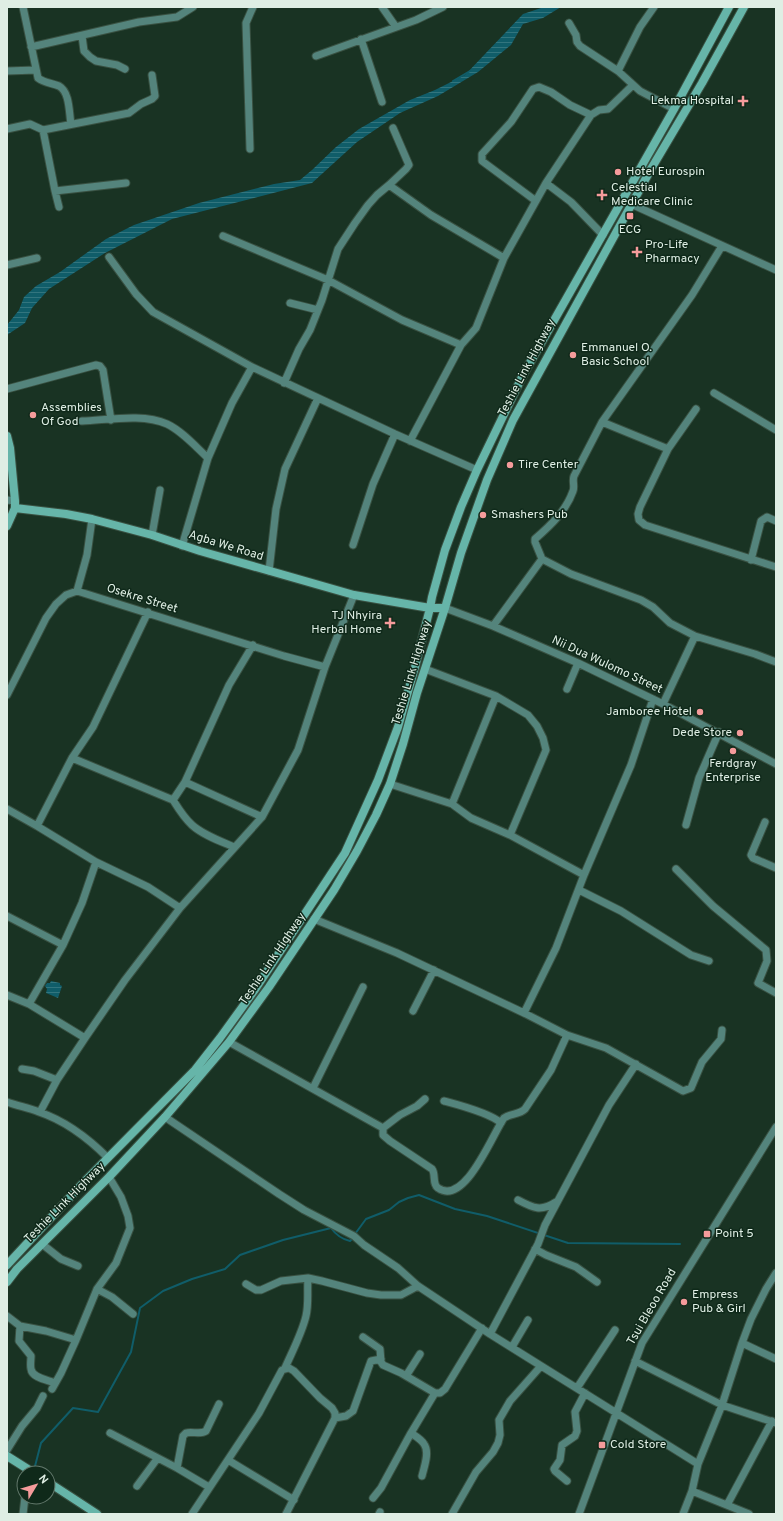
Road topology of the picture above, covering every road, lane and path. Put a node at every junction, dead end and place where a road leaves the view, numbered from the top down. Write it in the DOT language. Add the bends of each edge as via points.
graph roads {
  1 [pos="23,7"];
  2 [pos="193,7"];
  3 [pos="253,7"];
  4 [pos="382,7"];
  5 [pos="443,7"];
  6 [pos="654,7"];
  7 [pos="729,7"];
  8 [pos="744,7"];
  9 [pos="569,23"];
  10 [pos="396,27"];
  11 [pos="82,36"];
  12 [pos="361,39"];
  13 [pos="32,47"];
  14 [pos="316,56"];
  15 [pos="125,69"];
  16 [pos="36,70"];
  17 [pos="7,71"];
  18 [pos="618,72"];
  19 [pos="152,75"];
  20 [pos="633,85"];
  21 [pos="382,102"];
  22 [pos="674,109"];
  23 [pos="591,115"];
  24 [pos="71,124"];
  25 [pos="393,128"];
  26 [pos="7,129"];
  27 [pos="43,130"];
  28 [pos="250,149"];
  29 [pos="126,183"];
  30 [pos="546,183"];
  31 [pos="389,185"];
  32 [pos="55,191"];
  33 [pos="536,200"];
  34 [pos="631,204"];
  35 [pos="59,207"];
  36 [pos="603,235"];
  37 [pos="223,236"];
  38 [pos="722,246"];
  39 [pos="109,257"];
  40 [pos="37,258"];
  41 [pos="504,258"];
  42 [pos="7,265"];
  43 [pos="776,270"];
  44 [pos="328,280"];
  45 [pos="290,303"];
  46 [pos="318,310"];
  47 [pos="461,345"];
  48 [pos="252,367"];
  49 [pos="284,383"];
  50 [pos="7,389"];
  51 [pos="714,393"];
  52 [pos="318,398"];
  53 [pos="696,409"];
  54 [pos="111,420"];
  55 [pos="82,421"];
  56 [pos="602,422"];
  57 [pos="776,430"];
  58 [pos="395,434"];
  59 [pos="7,436"];
  60 [pos="410,441"];
  61 [pos="668,448"];
  62 [pos="208,458"];
  63 [pos="477,470"];
  64 [pos="160,490"];
  65 [pos="12,503"];
  66 [pos="92,519"];
  67 [pos="776,521"];
  68 [pos="7,526"];
  69 [pos="152,535"];
  70 [pos="353,545"];
  71 [pos="182,546"];
  72 [pos="542,559"];
  73 [pos="751,560"];
  74 [pos="776,567"];
  75 [pos="269,571"];
  76 [pos="78,590"];
  77 [pos="354,595"];
  78 [pos="430,608"];
  79 [pos="445,608"];
  80 [pos="148,612"];
  81 [pos="493,626"];
  82 [pos="695,636"];
  83 [pos="253,645"];
  84 [pos="776,662"];
  85 [pos="578,663"];
  86 [pos="325,667"];
  87 [pos="425,669"];
  88 [pos="567,689"];
  89 [pos="7,696"];
  90 [pos="496,696"];
  91 [pos="653,699"];
  92 [pos="663,704"];
  93 [pos="719,732"];
  94 [pos="72,758"];
  95 [pos="776,764"];
  96 [pos="185,782"];
  97 [pos="390,784"];
  98 [pos="173,800"];
  99 [pos="452,804"];
  100 [pos="7,810"];
  101 [pos="262,817"];
  102 [pos="765,822"];
  103 [pos="686,825"];
  104 [pos="37,826"];
  105 [pos="510,835"];
  106 [pos="234,847"];
  107 [pos="96,862"];
  108 [pos="776,868"];
  109 [pos="676,869"];
  110 [pos="584,875"];
  111 [pos="579,890"];
  112 [pos="180,908"];
  113 [pos="7,916"];
  114 [pos="314,919"];
  115 [pos="63,945"];
  116 [pos="709,961"];
  117 [pos="434,970"];
  118 [pos="363,987"];
  119 [pos="776,992"];
  120 [pos="7,995"];
  121 [pos="30,1004"];
  122 [pos="413,1011"];
  123 [pos="524,1013"];
  124 [pos="722,1030"];
  125 [pos="566,1035"];
  126 [pos="85,1038"];
  127 [pos="229,1042"];
  128 [pos="636,1064"];
  129 [pos="22,1069"];
  130 [pos="57,1080"];
  131 [pos="313,1088"];
  132 [pos="425,1099"];
  133 [pos="7,1102"];
  134 [pos="444,1102"];
  135 [pos="40,1112"];
  136 [pos="165,1117"];
  137 [pos="501,1123"];
  138 [pos="776,1127"];
  139 [pos="383,1128"];
  140 [pos="108,1158"];
  141 [pos="108,1177"];
  142 [pos="518,1200"];
  143 [pos="558,1202"];
  144 [pos="42,1244"];
  145 [pos="536,1246"];
  146 [pos="7,1265"];
  147 [pos="78,1266"];
  148 [pos="776,1273"];
  149 [pos="308,1278"];
  150 [pos="7,1282"];
  151 [pos="597,1282"];
  152 [pos="246,1284"];
  153 [pos="418,1286"];
  154 [pos="97,1290"];
  155 [pos="133,1314"];
  156 [pos="7,1316"];
  157 [pos="528,1320"];
  158 [pos="20,1326"];
  159 [pos="482,1328"];
  160 [pos="615,1330"];
  161 [pos="490,1334"];
  162 [pos="363,1338"];
  163 [pos="76,1340"];
  164 [pos="742,1343"];
  165 [pos="512,1348"];
  166 [pos="420,1354"];
  167 [pos="381,1358"];
  168 [pos="776,1358"];
  169 [pos="635,1361"];
  170 [pos="541,1366"];
  171 [pos="285,1368"];
  172 [pos="406,1376"];
  173 [pos="577,1388"];
  174 [pos="436,1393"];
  175 [pos="585,1393"];
  176 [pos="43,1396"];
  177 [pos="219,1404"];
  178 [pos="722,1405"];
  179 [pos="617,1413"];
  180 [pos="335,1418"];
  181 [pos="774,1422"];
  182 [pos="110,1433"];
  183 [pos="411,1433"];
  184 [pos="7,1450"];
  185 [pos="7,1456"];
  186 [pos="157,1459"];
  187 [pos="228,1460"];
  188 [pos="698,1464"];
  189 [pos="20,1465"];
  190 [pos="177,1468"];
  191 [pos="422,1476"];
  192 [pos="567,1481"];
  193 [pos="137,1486"];
  194 [pos="56,1487"];
  195 [pos="210,1487"];
  196 [pos="692,1491"];
  197 [pos="373,1498"];
  198 [pos="294,1500"];
  199 [pos="727,1505"];
  200 [pos="97,1514"];
  201 [pos="192,1514"];
  202 [pos="286,1514"];
  203 [pos="452,1514"];
  204 [pos="579,1514"];
  205 [pos="683,1514"];
  206 [pos="749,1514"];
  1 -- 13 [label="street"];
  2 -- 11 [label="street" via="177,17 139,22"];
  3 -- 28 [label="street" via="246,23"];
  4 -- 10 [label="street"];
  5 -- 10 [label="street"];
  6 -- 18 [label="street" via="640,27"];
  7 -- 22 [label="main road, Teshie Link Highway"];
  8 -- 34 [label="main road, Teshie Link Highway"];
  9 -- 18 [label="street" via="580,46"];
  10 -- 12 [label="street"];
  11 -- 13 [label="street"];
  11 -- 15 [label="street" via="84,51 90,57"];
  12 -- 14 [label="street"];
  12 -- 21 [label="street"];
  13 -- 16 [label="street"];
  16 -- 17 [label="street"];
  16 -- 24 [label="street" via="38,78 42,81 63,90"];
  18 -- 20 [label="street"];
  19 -- 24 [label="street" via="155,96 129,113"];
  20 -- 22 [label="street"];
  20 -- 23 [label="street" via="608,109 599,110"];
  22 -- 36 [label="main road, Teshie Link Highway"];
  23 -- 30 [label="street"];
  23 -- 33 [label="street" via="551,92 539,87 533,89 511,122 482,154 482,161"];
  24 -- 27 [label="street"];
  25 -- 31 [label="street" via="409,165"];
  26 -- 27 [label="street" via="30,124"];
  27 -- 32 [label="street"];
  29 -- 32 [label="street"];
  30 -- 33 [label="street"];
  30 -- 36 [label="street" via="570,202"];
  31 -- 41 [label="street" via="431,215"];
  31 -- 44 [label="street" via="368,205 342,242"];
  32 -- 35 [label="street"];
  33 -- 41 [label="street"];
  34 -- 38 [label="street"];
  34 -- 79 [label="main road, Teshie Link Highway" via="513,420 484,487 457,564"];
  36 -- 63 [label="main road, Teshie Link Highway" via="523,375"];
  37 -- 44 [label="street"];
  38 -- 43 [label="street"];
  38 -- 56 [label="street" via="692,295"];
  39 -- 48 [label="street" via="136,294 153,312"];
  40 -- 42 [label="street"];
  41 -- 47 [label="street" via="476,328"];
  44 -- 46 [label="street"];
  44 -- 47 [label="street" via="402,320"];
  45 -- 46 [label="street"];
  46 -- 49 [label="street"];
  47 -- 60 [label="street"];
  48 -- 49 [label="street"];
  48 -- 62 [label="street" via="232,403"];
  49 -- 52 [label="street"];
  50 -- 54 [label="street" via="96,364 103,370"];
  51 -- 57 [label="street"];
  52 -- 58 [label="street"];
  52 -- 75 [label="street" via="285,468 276,509"];
  53 -- 61 [label="street"];
  54 -- 55 [label="street"];
  54 -- 62 [label="street" via="146,418 168,424"];
  56 -- 61 [label="street"];
  56 -- 72 [label="street" via="572,480 574,490 552,524 536,539"];
  58 -- 60 [label="street"];
  58 -- 70 [label="street" via="373,484"];
  59 -- 65 [label="main road" via="10,448"];
  60 -- 63 [label="street"];
  61 -- 73 [label="street" via="640,507 639,520 645,525"];
  62 -- 71 [label="street"];
  63 -- 78 [label="main road, Teshie Link Highway" via="445,550"];
  64 -- 69 [label="street"];
  65 -- 66 [label="main road, Agba We Road"];
  65 -- 68 [label="main road"];
  66 -- 69 [label="main road, Agba We Road"];
  66 -- 76 [label="street" via="87,555"];
  67 -- 73 [label="street" via="766,517 761,521"];
  69 -- 71 [label="main road, Agba We Road"];
  71 -- 75 [label="main road, Agba We Road"];
  72 -- 81 [label="street"];
  72 -- 82 [label="street" via="571,574 641,600 670,623"];
  73 -- 74 [label="street"];
  75 -- 77 [label="main road, Agba We Road"];
  76 -- 80 [label="street, Osekre Street"];
  76 -- 89 [label="street" via="66,595 46,618"];
  77 -- 78 [label="main road, Agba We Road"];
  77 -- 86 [label="street"];
  78 -- 79 [label="main road, Agba We Road"];
  78 -- 140 [label="main road, Teshie Link Highway" via="398,727 378,780 345,853 220,1038 194,1070"];
  79 -- 81 [label="street, Nii Dua Wulomo Street"];
  79 -- 87 [label="main road, Teshie Link Highway"];
  80 -- 83 [label="street, Osekre Street"];
  80 -- 94 [label="street" via="93,727"];
  81 -- 85 [label="street, Nii Dua Wulomo Street"];
  82 -- 84 [label="street"];
  82 -- 92 [label="street"];
  83 -- 86 [label="street, Osekre Street"];
  83 -- 96 [label="street" via="229,685"];
  85 -- 88 [label="street"];
  85 -- 91 [label="street, Nii Dua Wulomo Street"];
  86 -- 101 [label="street" via="298,750"];
  87 -- 90 [label="street"];
  87 -- 97 [label="main road, Teshie Link Highway"];
  90 -- 99 [label="street"];
  90 -- 105 [label="street" via="528,715 538,726 546,750"];
  91 -- 92 [label="street, Nii Dua Wulomo Street"];
  91 -- 110 [label="street" via="631,765"];
  92 -- 93 [label="street, Nii Dua Wulomo Street"];
  93 -- 95 [label="street, Nii Dua Wulomo Street"];
  93 -- 103 [label="street" via="699,778"];
  94 -- 98 [label="street"];
  94 -- 104 [label="street"];
  96 -- 98 [label="street"];
  96 -- 101 [label="street"];
  97 -- 99 [label="street"];
  97 -- 114 [label="main road, Teshie Link Highway" via="357,851"];
  98 -- 106 [label="street" via="192,826"];
  99 -- 105 [label="street" via="471,818"];
  100 -- 104 [label="street"];
  101 -- 106 [label="street"];
  102 -- 108 [label="street" via="751,855"];
  104 -- 107 [label="street"];
  105 -- 110 [label="street"];
  106 -- 112 [label="street"];
  107 -- 112 [label="street" via="148,887"];
  107 -- 115 [label="street" via="82,903"];
  109 -- 119 [label="street" via="712,906 766,950 766,961 758,983"];
  110 -- 111 [label="street"];
  111 -- 116 [label="street" via="621,911 690,955"];
  111 -- 123 [label="street" via="556,948"];
  112 -- 126 [label="street"];
  113 -- 115 [label="street"];
  114 -- 117 [label="street"];
  114 -- 127 [label="main road, Teshie Link Highway"];
  115 -- 121 [label="street"];
  117 -- 122 [label="street"];
  117 -- 123 [label="street"];
  118 -- 131 [label="street"];
  120 -- 121 [label="street"];
  121 -- 126 [label="street"];
  123 -- 125 [label="street"];
  124 -- 128 [label="street" via="722,1039 704,1058 691,1088 687,1091"];
  125 -- 128 [label="street" via="597,1044"];
  125 -- 137 [label="street" via="551,1070 525,1109 518,1114 508,1115"];
  126 -- 130 [label="street"];
  127 -- 131 [label="street"];
  127 -- 136 [label="main road, Teshie Link Highway"];
  128 -- 143 [label="street" via="609,1105"];
  129 -- 130 [label="street"];
  130 -- 135 [label="street"];
  131 -- 139 [label="street"];
  132 -- 139 [label="street"];
  133 -- 135 [label="street"];
  134 -- 137 [label="street" via="466,1107"];
  135 -- 140 [label="street" via="73,1128"];
  136 -- 141 [label="main road, Teshie Link Highway"];
  136 -- 153 [label="street" via="304,1210 354,1236"];
  137 -- 139 [label="street" via="477,1167 449,1192 437,1188 432,1169 390,1141 383,1135"];
  138 -- 169 [label="street, Tsui Bleoo Road" via="642,1343"];
  140 -- 146 [label="main road, Teshie Link Highway"];
  141 -- 144 [label="main road, Teshie Link Highway"];
  141 -- 154 [label="street" via="121,1197 130,1228 116,1263"];
  142 -- 143 [label="street" via="534,1208 549,1207"];
  143 -- 145 [label="street"];
  144 -- 147 [label="street" via="61,1259"];
  144 -- 150 [label="main road, Teshie Link Highway"];
  145 -- 151 [label="street" via="576,1267"];
  145 -- 161 [label="street"];
  148 -- 164 [label="street" via="751,1319"];
  149 -- 152 [label="street" via="281,1281 256,1290"];
  149 -- 153 [label="street" via="367,1294 401,1294"];
  149 -- 171 [label="street" via="309,1299 306,1316"];
  153 -- 159 [label="street"];
  154 -- 155 [label="street"];
  154 -- 163 [label="street"];
  156 -- 158 [label="street"];
  157 -- 165 [label="street"];
  158 -- 163 [label="street"];
  158 -- 163 [label="street" via="19,1341 31,1356 30,1370 53,1386"];
  159 -- 161 [label="street"];
  159 -- 174 [label="street" via="445,1389"];
  160 -- 173 [label="street"];
  161 -- 165 [label="street"];
  162 -- 167 [label="street" via="380,1349"];
  164 -- 168 [label="street"];
  164 -- 178 [label="street"];
  165 -- 170 [label="street"];
  166 -- 172 [label="street"];
  167 -- 172 [label="street" via="383,1365"];
  167 -- 180 [label="street" via="371,1361 353,1411 346,1416"];
  169 -- 178 [label="street"];
  169 -- 179 [label="street, Tsui Bleoo Road"];
  170 -- 173 [label="street"];
  170 -- 203 [label="street" via="510,1401 499,1420 498,1443 473,1477"];
  171 -- 180 [label="street" via="294,1371 332,1408"];
  171 -- 187 [label="street"];
  172 -- 174 [label="street"];
  173 -- 175 [label="street"];
  174 -- 183 [label="street"];
  175 -- 179 [label="street"];
  175 -- 192 [label="street" via="575,1412 575,1436 562,1445 560,1460 554,1469"];
  176 -- 184 [label="street"];
  177 -- 190 [label="street" via="206,1431 190,1432 184,1436"];
  178 -- 181 [label="street"];
  178 -- 188 [label="street"];
  179 -- 188 [label="street"];
  179 -- 204 [label="street, Tsui Bleoo Road"];
  180 -- 198 [label="street"];
  181 -- 199 [label="street"];
  182 -- 186 [label="street"];
  183 -- 191 [label="street" via="426,1446"];
  183 -- 197 [label="street"];
  185 -- 189 [label="main road"];
  186 -- 190 [label="street"];
  186 -- 193 [label="street"];
  187 -- 195 [label="street"];
  187 -- 198 [label="street"];
  188 -- 196 [label="street"];
  190 -- 195 [label="street"];
  194 -- 200 [label="main road"];
  195 -- 201 [label="street"];
  196 -- 199 [label="street"];
  196 -- 205 [label="street"];
  198 -- 202 [label="street"];
  199 -- 206 [label="street"];
}
